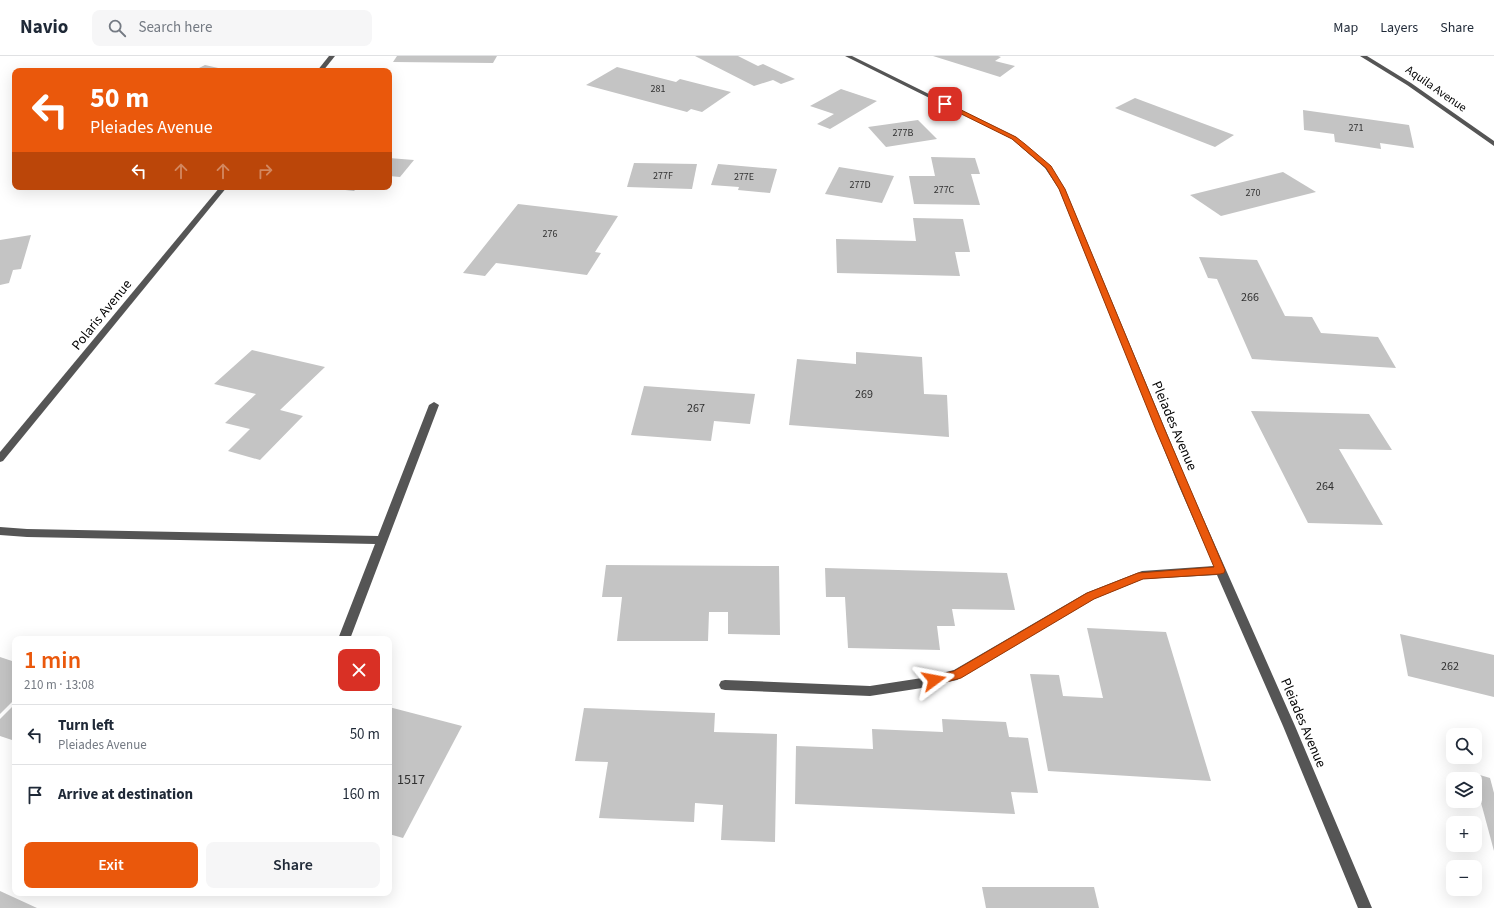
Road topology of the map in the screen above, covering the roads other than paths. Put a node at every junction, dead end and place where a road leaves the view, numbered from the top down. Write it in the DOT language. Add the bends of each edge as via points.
graph roads {
  1 [pos="332,56"];
  2 [pos="848,56"];
  3 [pos="1363,56"];
  4 [pos="322,68"];
  5 [pos="1494,144"];
  6 [pos="222,190"];
  7 [pos="434,405"];
  8 [pos="0,459"];
  9 [pos="0,531"];
  10 [pos="382,540"];
  11 [pos="1220,570"];
  12 [pos="345,636"];
  13 [pos="725,685"];
  14 [pos="1365,908"];
  1 -- 4 [label="street"];
  2 -- 11 [label="street, Pleiades Avenue" via="1014,138 1048,167 1062,189"];
  3 -- 5 [label="street, Aquila Avenue" via="1409,84"];
  6 -- 8 [label="street, Polaris Avenue"];
  7 -- 10 [label="street"];
  9 -- 10 [label="street"];
  10 -- 12 [label="street"];
  11 -- 13 [label="street" via="1142,575 1090,596 957,675 870,691"];
  11 -- 14 [label="street, Pleiades Avenue"];
}
